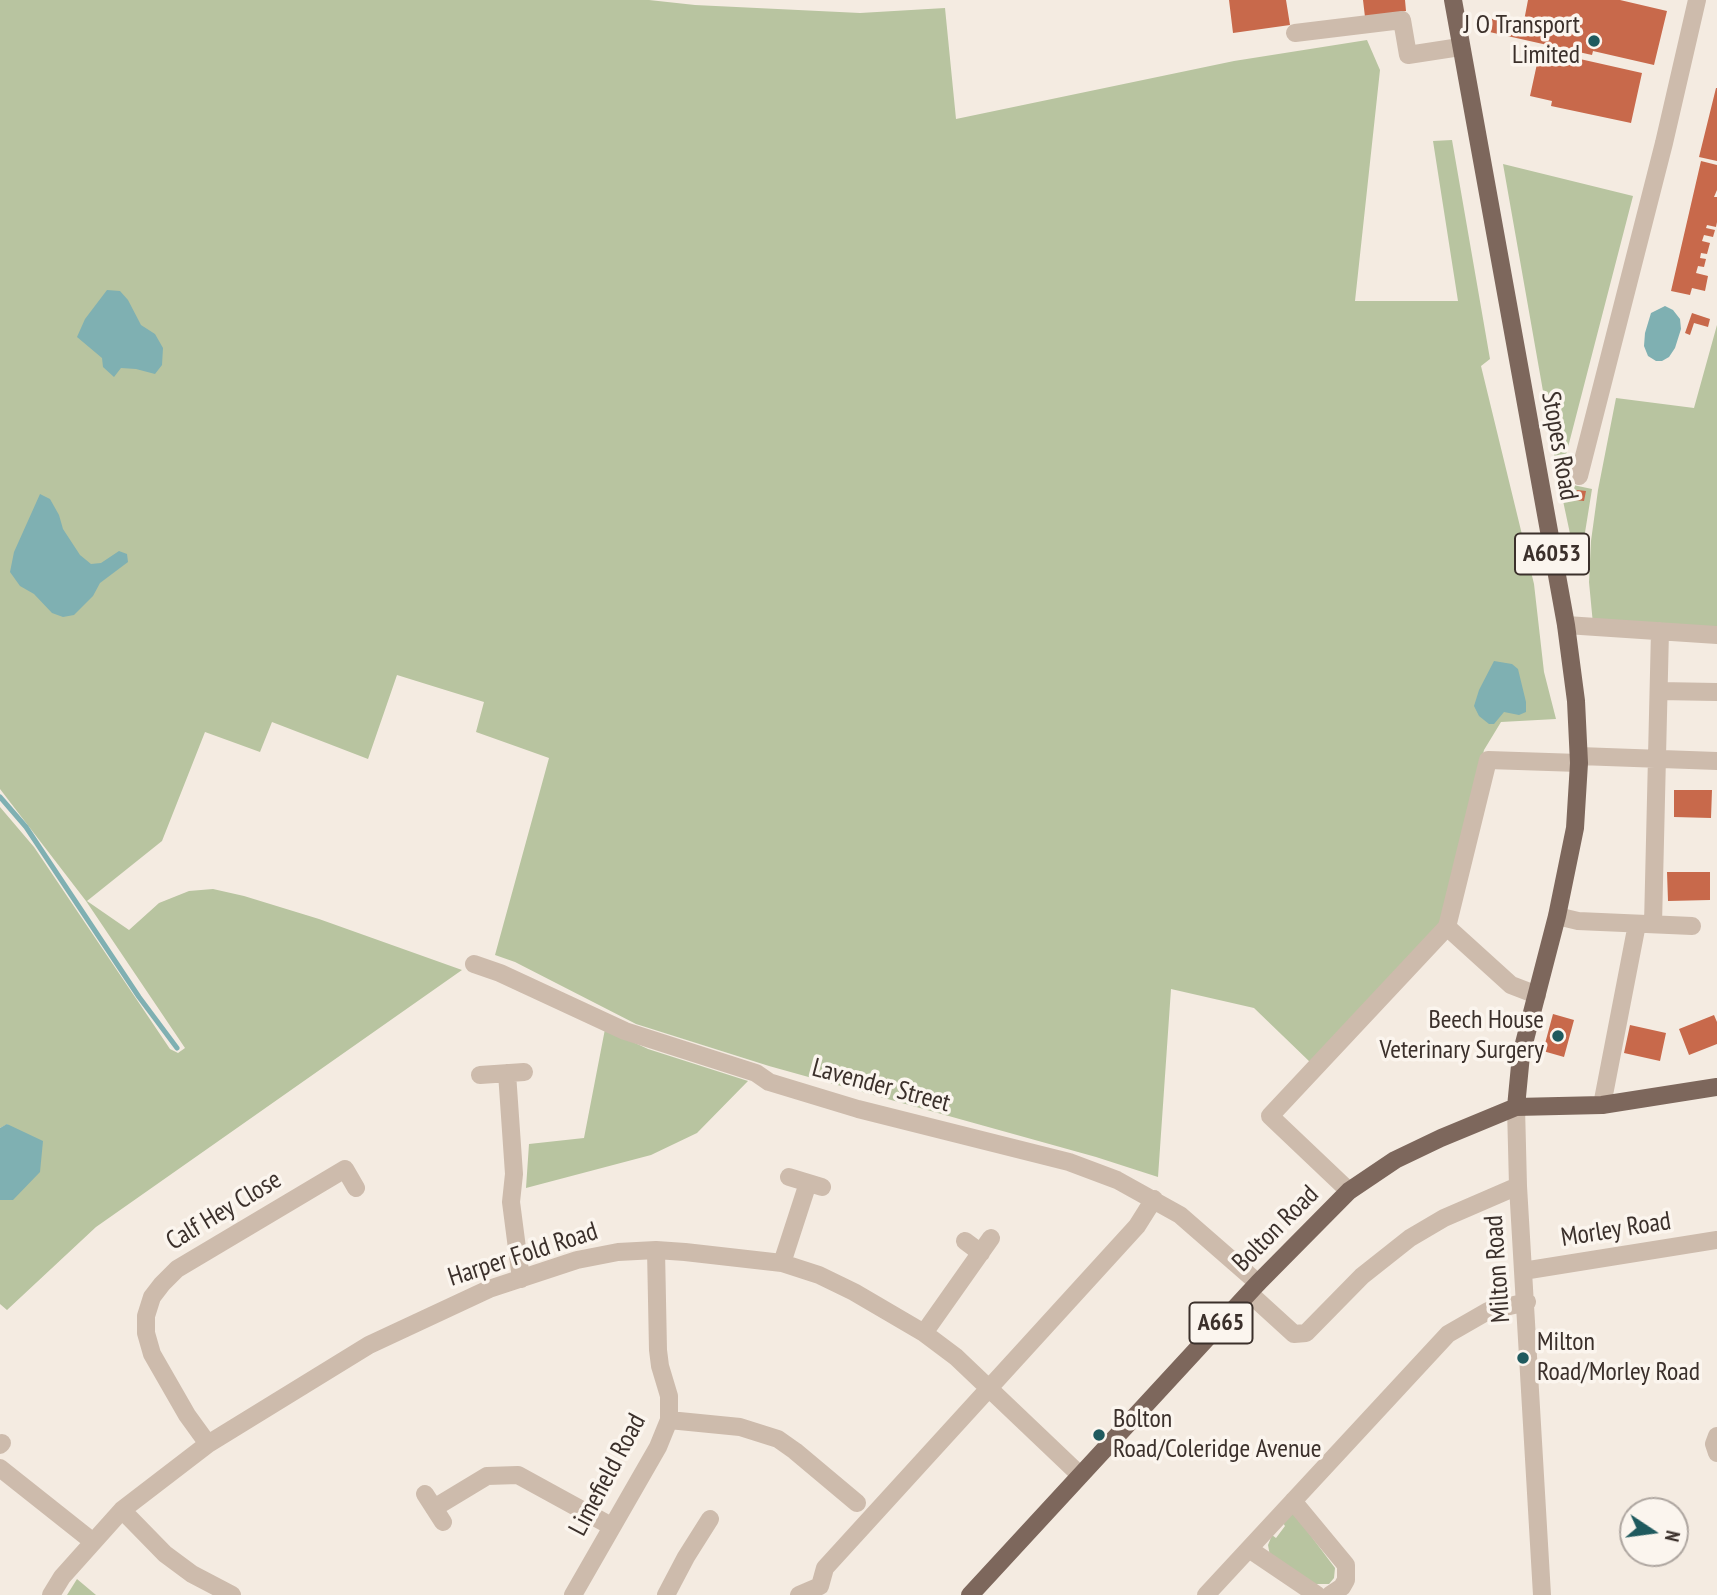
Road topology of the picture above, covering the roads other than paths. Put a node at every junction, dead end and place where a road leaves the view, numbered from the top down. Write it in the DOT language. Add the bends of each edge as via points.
graph roads {
  1 [pos="1452,0"];
  2 [pos="1697,0"];
  3 [pos="1295,33"];
  4 [pos="1460,47"];
  5 [pos="1579,476"];
  6 [pos="1566,625"];
  7 [pos="1660,631"];
  8 [pos="1717,635"];
  9 [pos="1659,691"];
  10 [pos="1717,692"];
  11 [pos="1579,759"];
  12 [pos="1658,760"];
  13 [pos="1717,761"];
  14 [pos="1557,916"];
  15 [pos="1645,924"];
  16 [pos="1692,926"];
  17 [pos="1447,927"];
  18 [pos="474,964"];
  19 [pos="1537,995"];
  20 [pos="481,1075"];
  21 [pos="1717,1087"];
  22 [pos="1602,1105"];
  23 [pos="1516,1107"];
  24 [pos="789,1177"];
  25 [pos="1518,1186"];
  26 [pos="356,1188"];
  27 [pos="1349,1191"];
  28 [pos="1154,1199"];
  29 [pos="1717,1240"];
  30 [pos="965,1241"];
  31 [pos="656,1250"];
  32 [pos="782,1263"];
  33 [pos="1523,1271"];
  34 [pos="521,1279"];
  35 [pos="1254,1288"];
  36 [pos="1527,1302"];
  37 [pos="924,1333"];
  38 [pos="990,1387"];
  39 [pos="669,1420"];
  40 [pos="1717,1436"];
  41 [pos="208,1444"];
  42 [pos="1717,1453"];
  43 [pos="0,1468"];
  44 [pos="1080,1475"];
  45 [pos="852,1492"];
  46 [pos="1293,1501"];
  47 [pos="434,1508"];
  48 [pos="122,1510"];
  49 [pos="710,1519"];
  50 [pos="611,1526"];
  51 [pos="92,1541"];
  52 [pos="1249,1549"];
  53 [pos="826,1591"];
  54 [pos="51,1595"];
  55 [pos="232,1595"];
  56 [pos="573,1595"];
  57 [pos="666,1595"];
  58 [pos="799,1595"];
  59 [pos="970,1595"];
  60 [pos="1206,1595"];
  61 [pos="1317,1595"];
  62 [pos="1330,1595"];
  63 [pos="1542,1595"];
  1 -- 4 [label="main road, Stopes Road / A6053"];
  2 -- 5 [label="street, Stopes Road"];
  3 -- 4 [label="street" via="1402,20 1408,55"];
  4 -- 6 [label="main road, Stopes Road / A6053"];
  6 -- 7 [label="street"];
  6 -- 11 [label="main road, Stopes Road / A6053"];
  7 -- 8 [label="street"];
  7 -- 9 [label="street"];
  9 -- 10 [label="street"];
  9 -- 12 [label="street"];
  11 -- 12 [label="street"];
  11 -- 14 [label="main road, Stopes Road / A6053" via="1575,828"];
  11 -- 17 [label="street" via="1488,760"];
  12 -- 13 [label="street"];
  12 -- 15 [label="street"];
  14 -- 15 [label="street"];
  14 -- 19 [label="main road, Stopes Road / A6053"];
  15 -- 16 [label="street"];
  15 -- 22 [label="street"];
  17 -- 19 [label="street" via="1511,985"];
  17 -- 27 [label="street" via="1270,1116"];
  18 -- 28 [label="street, Lavender Street" via="625,1031 756,1073 769,1082 1069,1162"];
  19 -- 23 [label="main road, Stopes Road / A6053" via="1521,1055"];
  20 -- 34 [label="street" via="515,1072 511,1202"];
  21 -- 22 [label="main road, A665"];
  22 -- 23 [label="main road, A665"];
  23 -- 25 [label="street, Milton Road"];
  23 -- 27 [label="main road, Bolton Road / A665" via="1395,1160"];
  24 -- 32 [label="street" via="815,1185"];
  25 -- 33 [label="street, Milton Road"];
  25 -- 35 [label="street, Lavender Street" via="1410,1238 1362,1276 1306,1334 1294,1334"];
  26 -- 41 [label="street, Calf Hey Close" via="345,1169 177,1269 152,1297 146,1333 152,1354"];
  27 -- 35 [label="main road, Bolton Road / A665"];
  28 -- 35 [label="street, Lavender Street" via="1180,1215"];
  28 -- 38 [label="street" via="1137,1226"];
  29 -- 33 [label="street, Morley Road"];
  30 -- 37 [label="street" via="986,1246"];
  31 -- 32 [label="street, Harper Fold Road"];
  31 -- 34 [label="street, Harper Fold Road" via="578,1260"];
  31 -- 39 [label="street, Limefield Road" via="658,1350 669,1395"];
  32 -- 37 [label="street, Harper Fold Road" via="854,1292"];
  33 -- 36 [label="street, Milton Road"];
  34 -- 41 [label="street, Harper Fold Road" via="369,1345"];
  35 -- 44 [label="main road, Bolton Road / A665"];
  36 -- 46 [label="street" via="1488,1311 1448,1334"];
  36 -- 63 [label="street, Milton Road"];
  37 -- 38 [label="street, Harper Fold Road"];
  38 -- 44 [label="street, Harper Fold Road"];
  38 -- 53 [label="street" via="825,1568"];
  39 -- 45 [label="street" via="740,1427 778,1439"];
  39 -- 50 [label="street, Limefield Road"];
  40 -- 42 [label="street"];
  41 -- 48 [label="street, Harper Fold Road"];
  43 -- 51 [label="street"];
  44 -- 59 [label="main road, Bolton Road / A665"];
  46 -- 52 [label="street"];
  46 -- 62 [label="street" via="1346,1565 1342,1587"];
  47 -- 50 [label="street" via="487,1476 518,1475"];
  48 -- 51 [label="street, Harper Fold Road"];
  48 -- 55 [label="street" via="165,1554"];
  49 -- 57 [label="street"];
  50 -- 56 [label="street, Limefield Road"];
  51 -- 54 [label="street, Harper Fold Road"];
  52 -- 60 [label="street"];
  52 -- 61 [label="street"];
  53 -- 58 [label="street"];
}
